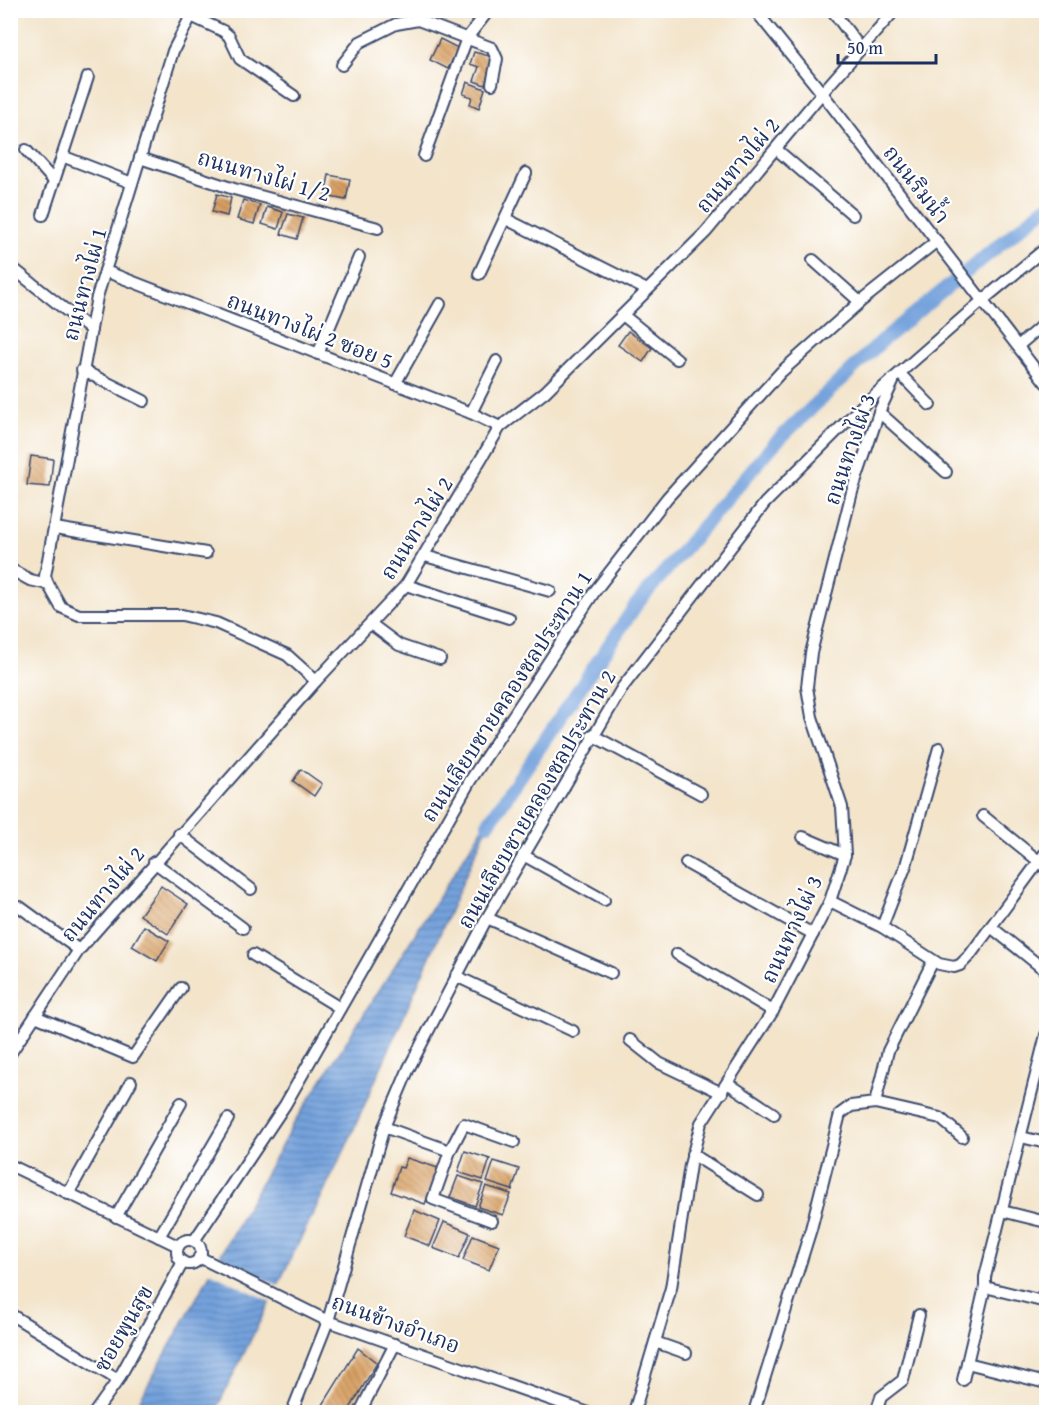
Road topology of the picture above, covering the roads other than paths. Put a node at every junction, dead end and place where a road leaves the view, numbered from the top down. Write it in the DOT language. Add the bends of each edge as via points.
graph roads {
  1 [pos="489,10"];
  2 [pos="755,10"];
  3 [pos="832,10"];
  4 [pos="895,10"];
  5 [pos="193,13"];
  6 [pos="468,38"];
  7 [pos="861,49"];
  8 [pos="342,65"];
  9 [pos="88,77"];
  10 [pos="492,84"];
  11 [pos="822,93"];
  12 [pos="294,96"];
  13 [pos="776,149"];
  14 [pos="26,150"];
  15 [pos="62,156"];
  16 [pos="424,156"];
  17 [pos="141,158"];
  18 [pos="526,173"];
  19 [pos="54,181"];
  20 [pos="132,183"];
  21 [pos="43,215"];
  22 [pos="853,215"];
  23 [pos="506,219"];
  24 [pos="378,228"];
  25 [pos="938,242"];
  26 [pos="1047,249"];
  27 [pos="359,257"];
  28 [pos="813,260"];
  29 [pos="10,266"];
  30 [pos="105,271"];
  31 [pos="478,274"];
  32 [pos="647,290"];
  33 [pos="981,297"];
  34 [pos="860,302"];
  35 [pos="440,304"];
  36 [pos="624,316"];
  37 [pos="1047,322"];
  38 [pos="91,330"];
  39 [pos="1018,346"];
  40 [pos="318,354"];
  41 [pos="677,359"];
  42 [pos="496,361"];
  43 [pos="82,370"];
  44 [pos="897,376"];
  45 [pos="1047,383"];
  46 [pos="395,384"];
  47 [pos="144,401"];
  48 [pos="930,405"];
  49 [pos="879,412"];
  50 [pos="471,413"];
  51 [pos="500,427"];
  52 [pos="946,472"];
  53 [pos="55,528"];
  54 [pos="206,553"];
  55 [pos="425,556"];
  56 [pos="10,569"];
  57 [pos="46,580"];
  58 [pos="406,585"];
  59 [pos="549,591"];
  60 [pos="509,618"];
  61 [pos="371,624"];
  62 [pos="440,659"];
  63 [pos="316,681"];
  64 [pos="592,735"];
  65 [pos="939,747"];
  66 [pos="701,794"];
  67 [pos="983,816"];
  68 [pos="179,834"];
  69 [pos="804,837"];
  70 [pos="523,855"];
  71 [pos="845,855"];
  72 [pos="1044,860"];
  73 [pos="154,862"];
  74 [pos="686,863"];
  75 [pos="250,890"];
  76 [pos="604,900"];
  77 [pos="830,901"];
  78 [pos="20,907"];
  79 [pos="487,918"];
  80 [pos="882,927"];
  81 [pos="991,927"];
  82 [pos="243,928"];
  83 [pos="813,934"];
  84 [pos="79,950"];
  85 [pos="677,954"];
  86 [pos="253,955"];
  87 [pos="933,961"];
  88 [pos="1047,971"];
  89 [pos="610,973"];
  90 [pos="456,976"];
  91 [pos="181,988"];
  92 [pos="340,1008"];
  93 [pos="773,1011"];
  94 [pos="35,1016"];
  95 [pos="573,1031"];
  96 [pos="1047,1035"];
  97 [pos="630,1040"];
  98 [pos="10,1054"];
  99 [pos="1044,1060"];
  100 [pos="131,1082"];
  101 [pos="726,1089"];
  102 [pos="181,1103"];
  103 [pos="875,1103"];
  104 [pos="774,1114"];
  105 [pos="228,1119"];
  106 [pos="384,1127"];
  107 [pos="962,1137"];
  108 [pos="1021,1137"];
  109 [pos="514,1142"];
  110 [pos="1047,1143"];
  111 [pos="450,1151"];
  112 [pos="692,1155"];
  113 [pos="10,1165"];
  114 [pos="68,1194"];
  115 [pos="758,1195"];
  116 [pos="1002,1210"];
  117 [pos="117,1217"];
  118 [pos="492,1221"];
  119 [pos="1047,1222"];
  120 [pos="159,1237"];
  121 [pos="194,1241"];
  122 [pos="178,1246"];
  123 [pos="203,1259"];
  124 [pos="183,1262"];
  125 [pos="986,1287"];
  126 [pos="1047,1302"];
  127 [pos="10,1314"];
  128 [pos="919,1315"];
  129 [pos="328,1321"];
  130 [pos="655,1342"];
  131 [pos="394,1344"];
  132 [pos="686,1353"];
  133 [pos="967,1363"];
  134 [pos="118,1380"];
  135 [pos="963,1380"];
  136 [pos="1047,1383"];
  137 [pos="95,1413"];
  138 [pos="292,1413"];
  139 [pos="360,1413"];
  140 [pos="586,1413"];
  141 [pos="634,1413"];
  142 [pos="754,1413"];
  143 [pos="876,1413"];
  1 -- 6 [label="street"];
  2 -- 11 [label="street, ถนนริมน้ำ"];
  3 -- 7 [label="street"];
  4 -- 7 [label="street, ถนนทางไผ่ 2"];
  5 -- 12 [label="street" via="229,36 240,59"];
  5 -- 17 [label="street, ถนนทางไผ่ 1" via="173,51"];
  6 -- 8 [label="street" via="418,20 396,24 360,42"];
  6 -- 10 [label="street" via="496,53"];
  6 -- 16 [label="street"];
  7 -- 11 [label="street, ถนนทางไผ่ 2"];
  9 -- 15 [label="street"];
  11 -- 13 [label="street, ถนนทางไผ่ 2"];
  11 -- 25 [label="street, ถนนริมน้ำ"];
  13 -- 22 [label="street"];
  13 -- 32 [label="street, ถนนทางไผ่ 2" via="706,232"];
  14 -- 19 [label="street"];
  15 -- 19 [label="street"];
  15 -- 20 [label="street"];
  17 -- 20 [label="street, ถนนทางไผ่ 1"];
  17 -- 24 [label="street, ถนนทางไผ่ 1/2" via="234,189"];
  18 -- 23 [label="street"];
  19 -- 21 [label="street"];
  20 -- 30 [label="street, ถนนทางไผ่ 1"];
  23 -- 31 [label="street"];
  23 -- 32 [label="street"];
  25 -- 33 [label="street, ถนนริมน้ำ"];
  25 -- 34 [label="street, ถนนเลียบชายคลองชลประทาน 1"];
  26 -- 33 [label="street, ถนนเลียบชายคลองชลประทาน 2"];
  27 -- 40 [label="street"];
  28 -- 34 [label="street"];
  29 -- 38 [label="street"];
  30 -- 38 [label="street, ถนนทางไผ่ 1"];
  30 -- 40 [label="street, ถนนทางไผ่ 2 ซอย 5"];
  32 -- 36 [label="street, ถนนทางไผ่ 2"];
  33 -- 39 [label="street, ถนนริมน้ำ"];
  33 -- 44 [label="street, ถนนเลียบชายคลองชลประทาน 2"];
  34 -- 92 [label="street, ถนนเลียบชายคลองชลประทาน 1" via="781,372 667,498 595,591 470,781"];
  35 -- 46 [label="street"];
  36 -- 41 [label="street"];
  36 -- 51 [label="street, ถนนทางไผ่ 2" via="545,392"];
  37 -- 39 [label="street"];
  38 -- 43 [label="street, ถนนทางไผ่ 1"];
  39 -- 45 [label="street, ถนนริมน้ำ"];
  40 -- 46 [label="street, ถนนทางไผ่ 2 ซอย 5"];
  42 -- 50 [label="street"];
  43 -- 47 [label="street"];
  43 -- 53 [label="street, ถนนทางไผ่ 1"];
  44 -- 48 [label="street"];
  44 -- 49 [label="street, ถนนทางไผ่ 3"];
  44 -- 64 [label="street, ถนนเลียบชายคลองชลประทาน 2" via="765,503 628,678"];
  46 -- 50 [label="street, ถนนทางไผ่ 2 ซอย 5"];
  49 -- 52 [label="street"];
  49 -- 71 [label="street, ถนนทางไผ่ 3" via="852,492 811,653 807,687 812,717 842,807"];
  50 -- 51 [label="street, ถนนทางไผ่ 2 ซอย 5"];
  51 -- 55 [label="street, ถนนทางไผ่ 2"];
  53 -- 54 [label="street"];
  53 -- 57 [label="street, ถนนทางไผ่ 1"];
  55 -- 58 [label="street, ถนนทางไผ่ 2"];
  55 -- 59 [label="street"];
  56 -- 57 [label="street" via="30,580"];
  57 -- 63 [label="street" via="61,607 79,615 182,615 216,623 287,655"];
  58 -- 60 [label="street"];
  58 -- 61 [label="street, ถนนทางไผ่ 2"];
  61 -- 62 [label="street" via="399,645"];
  61 -- 63 [label="street, ถนนทางไผ่ 2"];
  63 -- 68 [label="street, ถนนทางไผ่ 2"];
  64 -- 66 [label="street"];
  64 -- 70 [label="street, ถนนเลียบชายคลองชลประทาน 2"];
  65 -- 80 [label="street" via="906,865"];
  67 -- 72 [label="street"];
  68 -- 73 [label="street, ถนนทางไผ่ 2"];
  68 -- 75 [label="street"];
  69 -- 71 [label="street"];
  70 -- 76 [label="street"];
  70 -- 79 [label="street, ถนนเลียบชายคลองชลประทาน 2"];
  71 -- 77 [label="street, ถนนทางไผ่ 3"];
  72 -- 81 [label="street"];
  73 -- 82 [label="street"];
  73 -- 84 [label="street, ถนนทางไผ่ 2"];
  74 -- 83 [label="street"];
  77 -- 80 [label="street"];
  77 -- 83 [label="street, ถนนทางไผ่ 3"];
  78 -- 84 [label="street"];
  79 -- 89 [label="street"];
  79 -- 90 [label="street, ถนนเลียบชายคลองชลประทาน 2"];
  80 -- 87 [label="street"];
  81 -- 87 [label="street" via="960,965 947,967"];
  81 -- 88 [label="street"];
  83 -- 93 [label="street, ถนนทางไผ่ 3"];
  84 -- 94 [label="street, ถนนทางไผ่ 2"];
  85 -- 93 [label="street"];
  86 -- 92 [label="street"];
  87 -- 103 [label="street" via="888,1051"];
  90 -- 95 [label="street"];
  90 -- 106 [label="street, ถนนเลียบชายคลองชลประทาน 2"];
  91 -- 94 [label="street" via="133,1057"];
  92 -- 121 [label="street, ถนนเลียบชายคลองชลประทาน 1" via="285,1105"];
  93 -- 101 [label="street, ถนนทางไผ่ 3"];
  94 -- 98 [label="street, ถนนทางไผ่ 2"];
  96 -- 99 [label="street"];
  97 -- 101 [label="street" via="658,1063"];
  99 -- 108 [label="street"];
  100 -- 114 [label="street"];
  101 -- 104 [label="street"];
  101 -- 112 [label="street, ถนนทางไผ่ 3" via="701,1123"];
  102 -- 117 [label="street"];
  103 -- 107 [label="street" via="940,1118"];
  103 -- 142 [label="street" via="851,1106 840,1114 835,1126 811,1229"];
  105 -- 120 [label="street"];
  106 -- 111 [label="street"];
  106 -- 129 [label="street, ถนนเลียบชายคลองชลประทาน 2"];
  108 -- 110 [label="street"];
  108 -- 116 [label="street"];
  109 -- 111 [label="street" via="464,1124"];
  111 -- 118 [label="street" via="433,1199"];
  112 -- 115 [label="street"];
  112 -- 130 [label="street, ถนนทางไผ่ 3" via="671,1288"];
  113 -- 114 [label="street"];
  114 -- 117 [label="street"];
  116 -- 119 [label="street"];
  116 -- 125 [label="street" via="985,1277"];
  117 -- 120 [label="street"];
  120 -- 122 [label="street"];
  121 -- 122 [label="street" via="185,1240"];
  121 -- 123 [label="street"];
  122 -- 124 [label="street" via="177,1255"];
  123 -- 124 [label="street"];
  123 -- 129 [label="street, ถนนข้างอำเภอ"];
  124 -- 134 [label="street, ซอยพูนสุข"];
  125 -- 126 [label="street"];
  125 -- 133 [label="street"];
  127 -- 134 [label="street"];
  128 -- 143 [label="street" via="903,1380 881,1396"];
  129 -- 131 [label="street, ถนนข้างอำเภอ"];
  129 -- 138 [label="street, ถนนเลียบชายคลองชลประทาน 2"];
  130 -- 132 [label="street"];
  130 -- 141 [label="street, ถนนทางไผ่ 3"];
  131 -- 139 [label="street"];
  131 -- 140 [label="street, ถนนข้างอำเภอ"];
  133 -- 135 [label="street"];
  133 -- 136 [label="street"];
  134 -- 137 [label="street, ซอยพูนสุข"];
}
